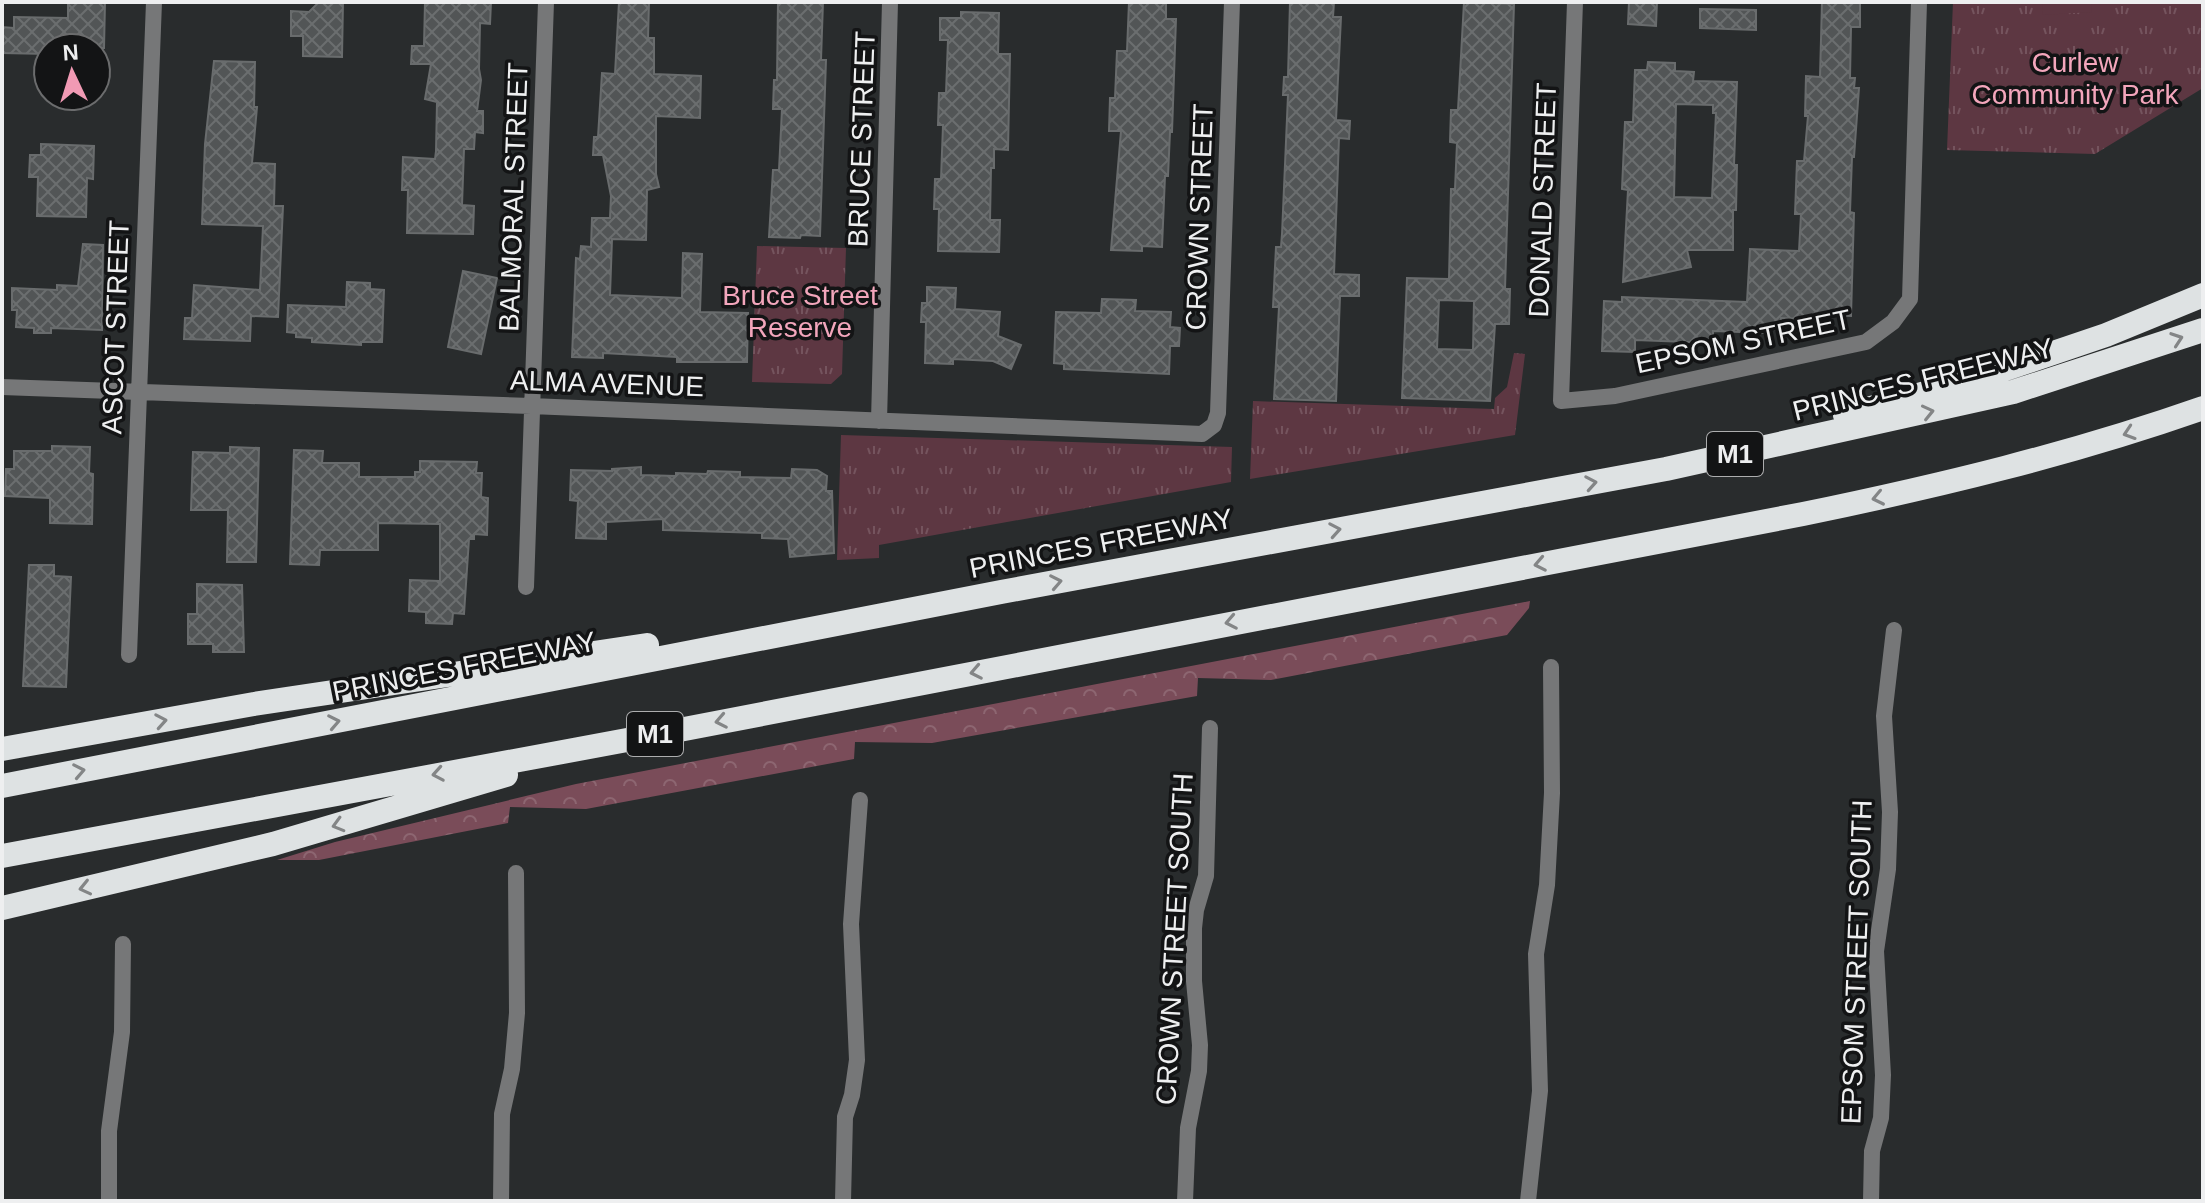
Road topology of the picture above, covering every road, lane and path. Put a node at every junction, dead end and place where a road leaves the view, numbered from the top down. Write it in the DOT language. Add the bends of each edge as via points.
graph roads {
  1 [pos="154,2"];
  2 [pos="546,2"];
  3 [pos="890,2"];
  4 [pos="1232,2"];
  5 [pos="1575,2"];
  6 [pos="1919,2"];
  7 [pos="2203,295"];
  8 [pos="2203,330"];
  9 [pos="2,387"];
  10 [pos="138,391"];
  11 [pos="1561,401"];
  12 [pos="531,406"];
  13 [pos="2203,408"];
  14 [pos="879,421"];
  15 [pos="1209,431"];
  16 [pos="1666,469"];
  17 [pos="526,587"];
  18 [pos="1001,592"];
  19 [pos="1894,630"];
  20 [pos="129,655"];
  21 [pos="1551,667"];
  22 [pos="1210,728"];
  23 [pos="627,740"];
  24 [pos="2,749"];
  25 [pos="2,786"];
  26 [pos="860,800"];
  27 [pos="2,856"];
  28 [pos="516,873"];
  29 [pos="2,908"];
  30 [pos="123,944"];
  31 [pos="109,1201"];
  32 [pos="501,1201"];
  33 [pos="843,1201"];
  34 [pos="1185,1201"];
  35 [pos="1528,1201"];
  36 [pos="1871,1201"];
  1 -- 10 [label="street, ASCOT STREET"];
  2 -- 12 [label="street, BALMORAL STREET"];
  3 -- 14 [label="street, BRUCE STREET"];
  4 -- 15 [label="street, CROWN STREET" via="1218,413"];
  5 -- 11 [label="street, DONALD STREET"];
  6 -- 11 [label="street, EPSOM STREET" via="1910,299 1893,322 1866,342 1615,396"];
  7 -- 16 [label="highway" via="1976,379"];
  16 -- 8 [label="highway, PRINCES FREEWAY / M1, one-way" via="2013,392"];
  9 -- 10 [label="street, ALMA AVENUE"];
  10 -- 12 [label="street, ALMA AVENUE"];
  10 -- 20 [label="street, ASCOT STREET"];
  12 -- 14 [label="street, ALMA AVENUE"];
  12 -- 17 [label="street, BALMORAL STREET"];
  13 -- 23 [label="highway, M1, one-way" via="2035,461 1894,495"];
  14 -- 15 [label="street, ALMA AVENUE" via="1191,435"];
  18 -- 16 [label="highway, PRINCES FREEWAY / M1, one-way"];
  24 -- 18 [label="highway, one-way" via="254,704"];
  25 -- 18 [label="highway, PRINCES FREEWAY / M1, one-way"];
  19 -- 36 [label="street, EPSOM STREET SOUTH" via="1884,716 1888,869 1876,951 1883,1075"];
  21 -- 35 [label="street" via="1552,807 1536,954 1540,1091"];
  22 -- 34 [label="street, CROWN STREET SOUTH" via="1206,876 1194,928 1199,1071 1188,1128"];
  23 -- 27 [label="highway, M1, one-way"];
  23 -- 29 [label="highway, one-way" via="273,844"];
  26 -- 33 [label="street" via="851,924 857,1060 845,1117"];
  28 -- 32 [label="street" via="517,1013 502,1114"];
  30 -- 31 [label="street"];
}
